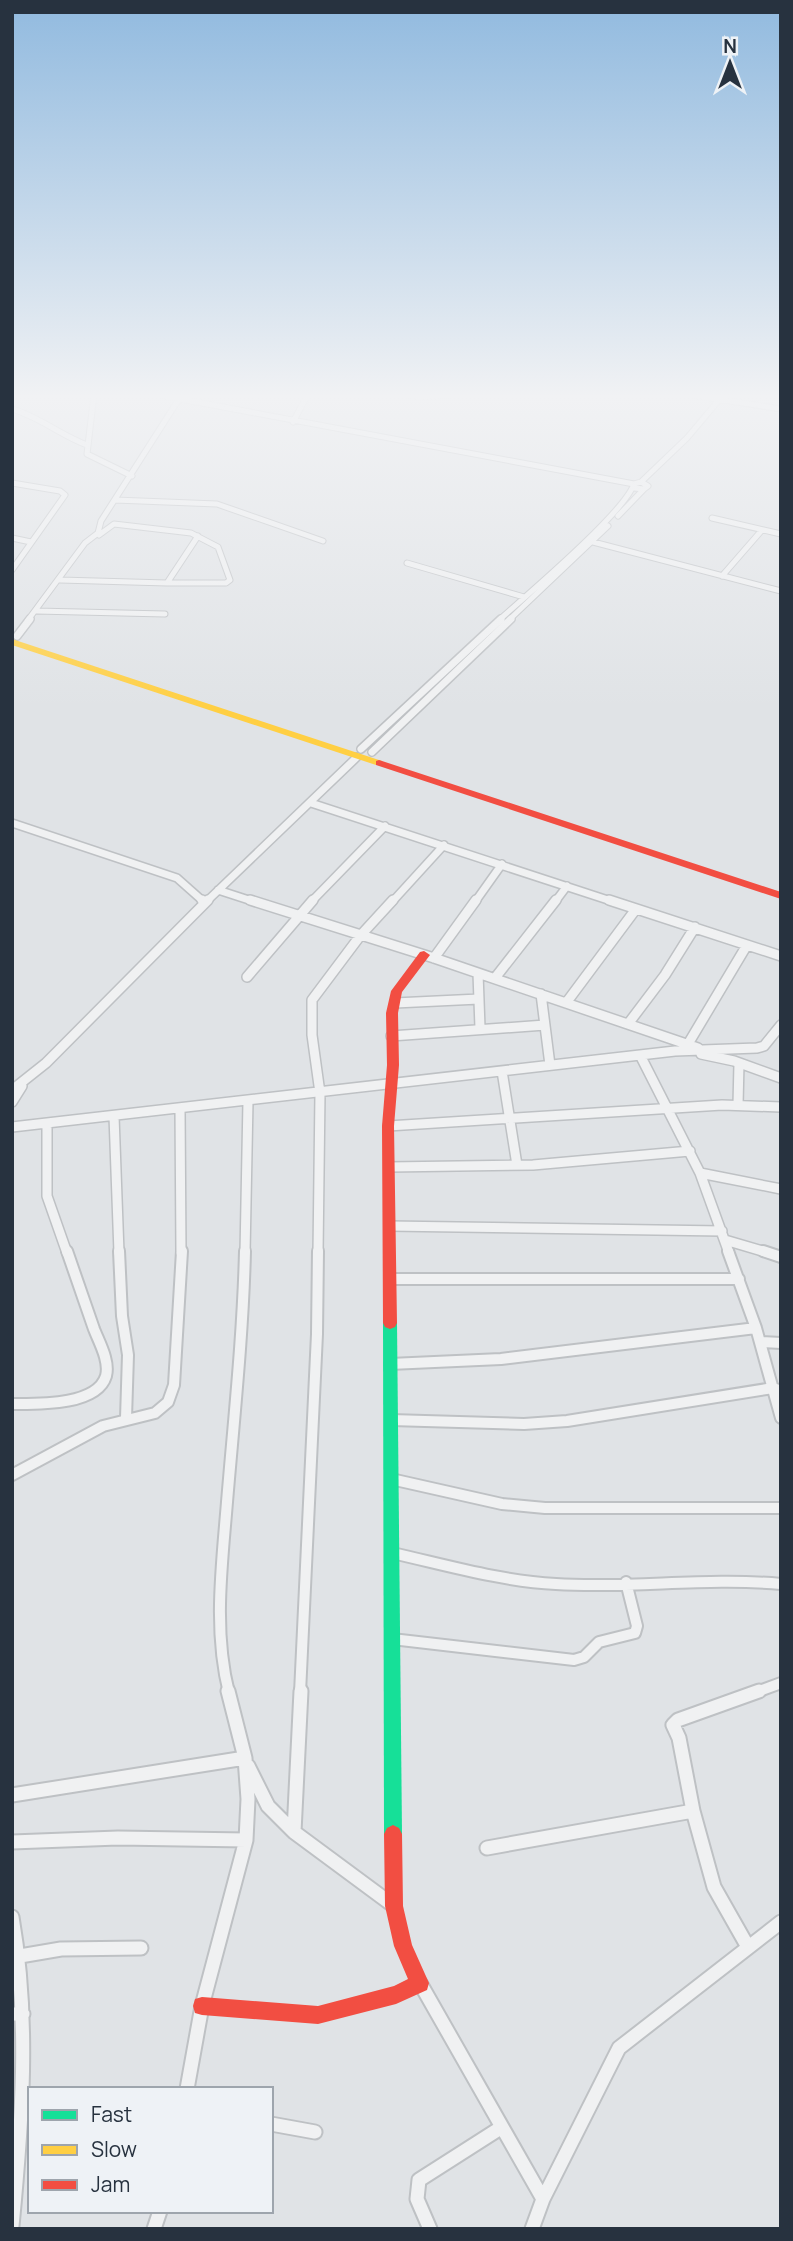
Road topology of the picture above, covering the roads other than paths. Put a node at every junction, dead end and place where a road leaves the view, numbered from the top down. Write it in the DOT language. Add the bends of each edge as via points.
graph roads {
  1 [pos="62,499"];
  2 [pos="626,499"];
  3 [pos="629,499"];
  4 [pos="115,500"];
  5 [pos="712,518"];
  6 [pos="762,530"];
  7 [pos="781,534"];
  8 [pos="198,536"];
  9 [pos="12,538"];
  10 [pos="323,541"];
  11 [pos="31,542"];
  12 [pos="593,542"];
  13 [pos="85,543"];
  14 [pos="407,563"];
  15 [pos="12,570"];
  16 [pos="722,576"];
  17 [pos="60,580"];
  18 [pos="167,583"];
  19 [pos="781,591"];
  20 [pos="524,597"];
  21 [pos="36,611"];
  22 [pos="165,614"];
  23 [pos="14,641"];
  24 [pos="363,753"];
  25 [pos="311,803"];
  26 [pos="12,822"];
  27 [pos="385,827"];
  28 [pos="444,845"];
  29 [pos="502,864"];
  30 [pos="567,886"];
  31 [pos="781,887"];
  32 [pos="218,890"];
  33 [pos="781,896"];
  34 [pos="205,903"];
  35 [pos="636,909"];
  36 [pos="297,916"];
  37 [pos="695,927"];
  38 [pos="360,936"];
  39 [pos="747,944"];
  40 [pos="429,956"];
  41 [pos="781,956"];
  42 [pos="478,973"];
  43 [pos="247,977"];
  44 [pos="495,978"];
  45 [pos="541,994"];
  46 [pos="479,999"];
  47 [pos="395,1003"];
  48 [pos="566,1003"];
  49 [pos="628,1024"];
  50 [pos="545,1025"];
  51 [pos="781,1025"];
  52 [pos="480,1028"];
  53 [pos="391,1035"];
  54 [pos="688,1044"];
  55 [pos="704,1050"];
  56 [pos="674,1051"];
  57 [pos="640,1055"];
  58 [pos="739,1063"];
  59 [pos="550,1065"];
  60 [pos="502,1071"];
  61 [pos="781,1078"];
  62 [pos="25,1082"];
  63 [pos="391,1083"];
  64 [pos="12,1090"];
  65 [pos="320,1093"];
  66 [pos="248,1101"];
  67 [pos="12,1102"];
  68 [pos="738,1105"];
  69 [pos="781,1107"];
  70 [pos="180,1108"];
  71 [pos="668,1109"];
  72 [pos="114,1116"];
  73 [pos="509,1118"];
  74 [pos="47,1123"];
  75 [pos="388,1126"];
  76 [pos="12,1127"];
  77 [pos="690,1152"];
  78 [pos="517,1165"];
  79 [pos="388,1167"];
  80 [pos="701,1173"];
  81 [pos="781,1189"];
  82 [pos="389,1226"];
  83 [pos="724,1236"];
  84 [pos="781,1257"];
  85 [pos="390,1279"];
  86 [pos="739,1279"];
  87 [pos="756,1328"];
  88 [pos="760,1342"];
  89 [pos="781,1343"];
  90 [pos="390,1364"];
  91 [pos="777,1390"];
  92 [pos="12,1404"];
  93 [pos="126,1418"];
  94 [pos="781,1418"];
  95 [pos="391,1420"];
  96 [pos="12,1475"];
  97 [pos="391,1479"];
  98 [pos="781,1508"];
  99 [pos="392,1553"];
  100 [pos="626,1582"];
  101 [pos="781,1584"];
  102 [pos="392,1640"];
  103 [pos="781,1683"];
  104 [pos="245,1758"];
  105 [pos="12,1795"];
  106 [pos="694,1811"];
  107 [pos="294,1832"];
  108 [pos="246,1840"];
  109 [pos="12,1842"];
  110 [pos="487,1848"];
  111 [pos="394,1906"];
  112 [pos="12,1917"];
  113 [pos="781,1922"];
  114 [pos="748,1947"];
  115 [pos="141,1948"];
  116 [pos="20,1956"];
  117 [pos="420,1983"];
  118 [pos="202,2006"];
  119 [pos="18,2014"];
  120 [pos="187,2087"];
  121 [pos="273,2124"];
  122 [pos="502,2127"];
  123 [pos="315,2132"];
  124 [pos="543,2199"];
  125 [pos="12,2226"];
  126 [pos="430,2229"];
  127 [pos="532,2229"];
  1 -- 11 [label="street"];
  2 -- 20 [label="street"];
  3 -- 12 [label="street"];
  4 -- 10 [label="street" via="217,504"];
  4 -- 13 [label="street" via="98,533"];
  5 -- 6 [label="street"];
  6 -- 7 [label="street"];
  6 -- 16 [label="street"];
  8 -- 13 [label="street" via="114,524"];
  8 -- 18 [label="street"];
  8 -- 18 [label="street" via="218,547 229,581"];
  9 -- 11 [label="street"];
  11 -- 15 [label="street"];
  12 -- 16 [label="street"];
  12 -- 24 [label="street"];
  13 -- 17 [label="street"];
  14 -- 20 [label="street"];
  16 -- 19 [label="street"];
  17 -- 18 [label="street"];
  17 -- 21 [label="street"];
  20 -- 24 [label="street"];
  21 -- 22 [label="street"];
  21 -- 23 [label="street"];
  23 -- 24 [label="main road"];
  24 -- 25 [label="street"];
  24 -- 31 [label="main road"];
  24 -- 33 [label="main road"];
  25 -- 27 [label="street"];
  25 -- 32 [label="street"];
  26 -- 34 [label="street" via="177,878"];
  27 -- 28 [label="street"];
  27 -- 36 [label="street"];
  28 -- 29 [label="street"];
  28 -- 38 [label="street"];
  29 -- 30 [label="street"];
  29 -- 40 [label="street"];
  30 -- 35 [label="street"];
  30 -- 44 [label="street"];
  32 -- 34 [label="street"];
  32 -- 36 [label="street"];
  34 -- 62 [label="street"];
  35 -- 37 [label="street"];
  35 -- 48 [label="street"];
  36 -- 38 [label="street"];
  36 -- 43 [label="street"];
  37 -- 39 [label="street"];
  37 -- 49 [label="street"];
  38 -- 40 [label="street"];
  38 -- 65 [label="street" via="312,1000"];
  39 -- 41 [label="street"];
  39 -- 54 [label="street"];
  40 -- 42 [label="street"];
  40 -- 47 [label="main road" via="407,976"];
  42 -- 44 [label="street"];
  42 -- 46 [label="street"];
  44 -- 45 [label="street"];
  45 -- 48 [label="street"];
  45 -- 50 [label="street"];
  46 -- 47 [label="street"];
  46 -- 52 [label="street"];
  47 -- 53 [label="main road"];
  48 -- 49 [label="street"];
  49 -- 54 [label="street"];
  50 -- 52 [label="street"];
  50 -- 59 [label="street"];
  51 -- 55 [label="street" via="764,1046"];
  52 -- 53 [label="street"];
  53 -- 63 [label="main road"];
  54 -- 55 [label="street"];
  55 -- 56 [label="street"];
  56 -- 57 [label="street"];
  56 -- 58 [label="street"];
  57 -- 59 [label="street"];
  57 -- 71 [label="street"];
  58 -- 61 [label="street"];
  58 -- 68 [label="street"];
  59 -- 60 [label="street"];
  60 -- 63 [label="street"];
  60 -- 73 [label="street"];
  62 -- 64 [label="street"];
  62 -- 67 [label="street"];
  63 -- 65 [label="street"];
  63 -- 75 [label="main road"];
  65 -- 66 [label="street"];
  65 -- 107 [label="street" via="317,1334"];
  66 -- 70 [label="street"];
  66 -- 104 [label="street" via="244,1303 219,1601 223,1670"];
  68 -- 69 [label="street"];
  68 -- 71 [label="street"];
  70 -- 72 [label="street"];
  70 -- 93 [label="street" via="182,1244 174,1385 168,1402 155,1413"];
  71 -- 73 [label="street"];
  71 -- 77 [label="street"];
  72 -- 74 [label="street"];
  72 -- 93 [label="street" via="122,1316 128,1355"];
  73 -- 75 [label="street"];
  73 -- 78 [label="street"];
  74 -- 76 [label="street"];
  74 -- 92 [label="street" via="47,1196 107,1375 88,1395 63,1402"];
  75 -- 79 [label="main road"];
  77 -- 78 [label="street"];
  77 -- 80 [label="street"];
  78 -- 79 [label="street"];
  79 -- 82 [label="main road"];
  80 -- 81 [label="street"];
  80 -- 83 [label="street"];
  82 -- 83 [label="street"];
  82 -- 85 [label="main road"];
  83 -- 84 [label="street"];
  83 -- 86 [label="street"];
  85 -- 86 [label="street"];
  85 -- 90 [label="main road"];
  86 -- 87 [label="street"];
  87 -- 88 [label="street"];
  87 -- 90 [label="street" via="501,1359"];
  88 -- 89 [label="street"];
  88 -- 91 [label="street"];
  90 -- 95 [label="main road"];
  91 -- 94 [label="street"];
  91 -- 95 [label="street" via="567,1421"];
  93 -- 96 [label="street"];
  95 -- 97 [label="main road"];
  97 -- 98 [label="street" via="502,1504 545,1508"];
  97 -- 99 [label="main road"];
  99 -- 100 [label="street" via="514,1579 558,1584"];
  99 -- 102 [label="main road"];
  100 -- 101 [label="street" via="712,1578"];
  100 -- 102 [label="street" via="635,1633 601,1640 588,1647 584,1657 574,1660"];
  102 -- 111 [label="main road"];
  103 -- 106 [label="street" via="673,1725 689,1775"];
  104 -- 105 [label="street"];
  104 -- 107 [label="street" via="268,1806"];
  104 -- 108 [label="street"];
  106 -- 110 [label="street"];
  106 -- 114 [label="street" via="714,1888"];
  107 -- 111 [label="street"];
  108 -- 109 [label="street"];
  108 -- 118 [label="street"];
  111 -- 117 [label="main road" via="403,1945"];
  112 -- 116 [label="street"];
  113 -- 114 [label="street"];
  114 -- 124 [label="street" via="619,2048"];
  115 -- 116 [label="street" via="61,1949"];
  116 -- 119 [label="street"];
  117 -- 118 [label="main road" via="396,1995 318,2015"];
  117 -- 122 [label="street"];
  118 -- 120 [label="street"];
  119 -- 125 [label="street" via="19,2138"];
  121 -- 123 [label="street"];
  122 -- 124 [label="street"];
  122 -- 126 [label="street" via="419,2180 419,2206"];
  124 -- 127 [label="street"];
}
